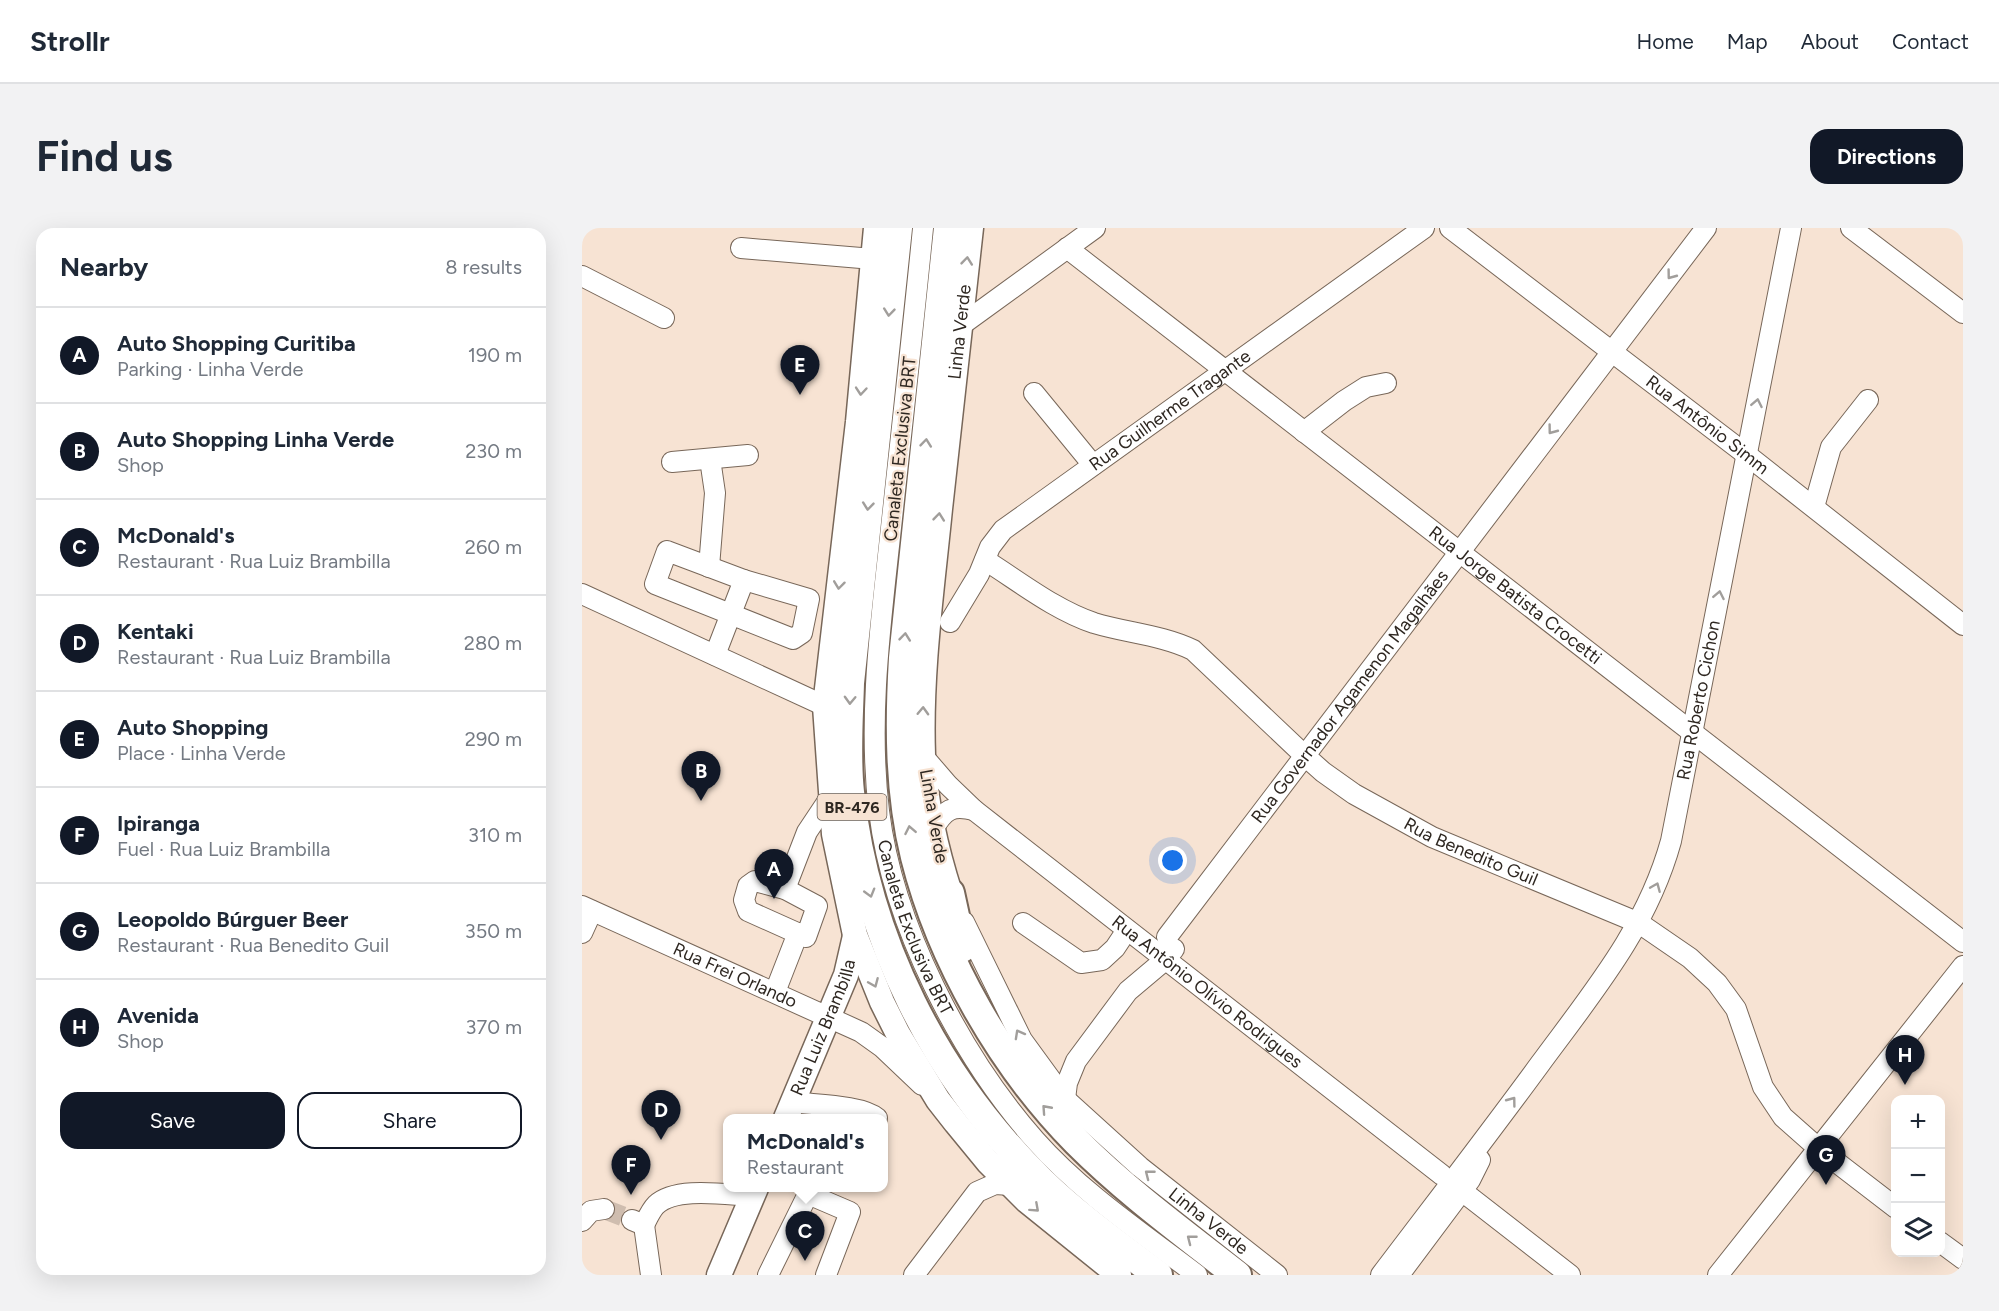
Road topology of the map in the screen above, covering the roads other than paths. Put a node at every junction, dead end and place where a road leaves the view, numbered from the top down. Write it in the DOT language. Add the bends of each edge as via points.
graph roads {
  1 [pos="948,228"];
  2 [pos="971,228"];
  3 [pos="1095,228"];
  4 [pos="1424,228"];
  5 [pos="1450,228"];
  6 [pos="1706,228"];
  7 [pos="1791,228"];
  8 [pos="1851,228"];
  9 [pos="898,229"];
  10 [pos="741,248"];
  11 [pos="1067,248"];
  12 [pos="873,259"];
  13 [pos="582,276"];
  14 [pos="1963,313"];
  15 [pos="664,318"];
  16 [pos="960,326"];
  17 [pos="1612,352"];
  18 [pos="1224,370"];
  19 [pos="1386,383"];
  20 [pos="1034,393"];
  21 [pos="1868,400"];
  22 [pos="1304,432"];
  23 [pos="748,455"];
  24 [pos="1747,455"];
  25 [pos="710,459"];
  26 [pos="672,462"];
  27 [pos="1093,465"];
  28 [pos="1814,507"];
  29 [pos="1459,552"];
  30 [pos="985,560"];
  31 [pos="709,567"];
  32 [pos="744,580"];
  33 [pos="582,594"];
  34 [pos="730,615"];
  35 [pos="950,622"];
  36 [pos="1963,625"];
  37 [pos="715,656"];
  38 [pos="825,706"];
  39 [pos="1692,733"];
  40 [pos="923,756"];
  41 [pos="1304,756"];
  42 [pos="831,796"];
  43 [pos="974,810"];
  44 [pos="933,829"];
  45 [pos="785,889"];
  46 [pos="950,893"];
  47 [pos="587,909"];
  48 [pos="1023,923"];
  49 [pos="1639,923"];
  50 [pos="1127,930"];
  51 [pos="582,933"];
  52 [pos="798,933"];
  53 [pos="855,935"];
  54 [pos="1167,937"];
  55 [pos="1963,942"];
  56 [pos="1146,944"];
  57 [pos="1166,960"];
  58 [pos="1963,966"];
  59 [pos="775,992"];
  60 [pos="1128,992"];
  61 [pos="975,1002"];
  62 [pos="830,1017"];
  63 [pos="1076,1061"];
  64 [pos="1044,1071"];
  65 [pos="1065,1099"];
  66 [pos="938,1100"];
  67 [pos="790,1110"];
  68 [pos="872,1114"];
  69 [pos="1494,1126"];
  70 [pos="1818,1148"];
  71 [pos="978,1151"];
  72 [pos="1442,1175"];
  73 [pos="1011,1185"];
  74 [pos="1462,1191"];
  75 [pos="755,1192"];
  76 [pos="976,1192"];
  77 [pos="835,1196"];
  78 [pos="1891,1204"];
  79 [pos="604,1209"];
  80 [pos="582,1221"];
  81 [pos="1945,1245"];
  82 [pos="1963,1259"];
  83 [pos="651,1275"];
  84 [pos="719,1275"];
  85 [pos="768,1275"];
  86 [pos="826,1275"];
  87 [pos="914,1275"];
  88 [pos="1119,1275"];
  89 [pos="1158,1275"];
  90 [pos="1197,1275"];
  91 [pos="1237,1275"];
  92 [pos="1277,1275"];
  93 [pos="1365,1275"];
  94 [pos="1381,1275"];
  95 [pos="1399,1275"];
  96 [pos="1570,1275"];
  97 [pos="1718,1275"];
  61 -- 1 [label="highway, Linha Verde / BR-476, one-way" via="939,927 915,856 900,737 903,658"];
  16 -- 2 [label="main road, Linha Verde, one-way"];
  3 -- 11 [label="street"];
  4 -- 18 [label="street, Rua Guilherme Tragante"];
  5 -- 17 [label="street, Rua Antônio Simm"];
  6 -- 17 [label="street, Rua Governador Agamenon Magalhães, one-way"];
  24 -- 7 [label="street, Rua Roberto Cichon, one-way"];
  8 -- 14 [label="street"];
  9 -- 12 [label="main road"];
  9 -- 89 [label="highway, BR-476, one-way" via="850,683 850,790 865,879 896,970 930,1036 972,1102 1042,1182"];
  9 -- 90 [label="street, Canaleta Exclusiva BRT" via="916,298 880,629 874,763 879,814 892,874 910,932 934,985 1005,1104 1071,1175"];
  10 -- 12 [label="street"];
  11 -- 16 [label="street"];
  11 -- 18 [label="street, Rua Jorge Batista Crocetti"];
  12 -- 38 [label="main road, one-way"];
  13 -- 15 [label="street"];
  40 -- 16 [label="main road, Linha Verde, one-way" via="928,633"];
  17 -- 24 [label="street, Rua Antônio Simm"];
  17 -- 29 [label="street, Rua Governador Agamenon Magalhães, one-way"];
  18 -- 22 [label="street, Rua Jorge Batista Crocetti"];
  18 -- 27 [label="street, Rua Guilherme Tragante"];
  19 -- 22 [label="street" via="1366,387 1344,400"];
  20 -- 27 [label="street"];
  21 -- 28 [label="street" via="1831,447"];
  22 -- 29 [label="street, Rua Jorge Batista Crocetti"];
  23 -- 25 [label="street"];
  24 -- 28 [label="street, Rua Antônio Simm"];
  39 -- 24 [label="street, Rua Roberto Cichon, one-way"];
  25 -- 26 [label="street"];
  25 -- 31 [label="street" via="715,493"];
  27 -- 30 [label="street, Rua Guilherme Tragante" via="1003,530"];
  28 -- 36 [label="street, Rua Antônio Simm"];
  29 -- 39 [label="street, Rua Jorge Batista Crocetti"];
  29 -- 41 [label="street, Rua Governador Agamenon Magalhães"];
  30 -- 35 [label="street, Rua Guilherme Tragante"];
  30 -- 41 [label="street, Rua Benedito Guil" via="1075,615 1193,650"];
  31 -- 32 [label="street"];
  31 -- 34 [label="street" via="667,551 655,584"];
  32 -- 34 [label="street"];
  32 -- 34 [label="street" via="809,599 802,633 793,639"];
  33 -- 37 [label="street"];
  34 -- 37 [label="street"];
  37 -- 38 [label="street"];
  38 -- 42 [label="main road"];
  49 -- 39 [label="street, Rua Roberto Cichon, one-way" via="1664,865"];
  39 -- 55 [label="street, Rua Jorge Batista Crocetti"];
  40 -- 43 [label="street, Rua Antônio Olívio Rodrigues"];
  40 -- 44 [label="main road, Linha Verde"];
  41 -- 49 [label="street, Rua Benedito Guil" via="1338,783 1412,827"];
  41 -- 54 [label="street, Rua Governador Agamenon Magalhães"];
  41 -- 56 [label="street" via="1282,763"];
  41 -- 57 [label="street" via="1300,782"];
  42 -- 45 [label="street" via="807,832"];
  42 -- 53 [label="main road" via="834,834"];
  43 -- 44 [label="street" via="947,811"];
  43 -- 50 [label="street, Rua Antônio Olívio Rodrigues"];
  44 -- 46 [label="main road, Linha Verde"];
  45 -- 52 [label="street" via="817,906 806,937"];
  45 -- 52 [label="street" via="756,881 748,886 744,900 748,911"];
  46 -- 61 [label="highway"];
  64 -- 46 [label="street, Linha Verde, one-way" via="1014,1025"];
  47 -- 51 [label="street"];
  47 -- 59 [label="street, Rua Frei Orlando"];
  48 -- 50 [label="street" via="1081,963 1102,960"];
  69 -- 49 [label="street, Rua Roberto Cichon, one-way" via="1602,981"];
  49 -- 70 [label="street, Rua Benedito Guil" via="1690,958 1728,997 1771,1101"];
  50 -- 56 [label="street, Rua Antônio Olívio Rodrigues"];
  52 -- 59 [label="street"];
  53 -- 62 [label="main road, Rua Luiz Brambilla" via="846,975"];
  53 -- 66 [label="main road, one-way" via="898,1034"];
  56 -- 57 [label="street, Rua Antônio Olívio Rodrigues"];
  56 -- 60 [label="street"];
  57 -- 60 [label="street"];
  57 -- 72 [label="street, Rua Antônio Olívio Rodrigues"];
  58 -- 70 [label="street"];
  59 -- 62 [label="street, Rua Frei Orlando"];
  60 -- 63 [label="street"];
  91 -- 61 [label="highway, Linha Verde / BR-476, one-way" via="1128,1189 1077,1142 1022,1079"];
  62 -- 66 [label="street, Rua Frei Orlando" via="882,1047"];
  62 -- 67 [label="main road, Rua Luiz Brambilla"];
  63 -- 64 [label="street" via="1057,1071"];
  63 -- 65 [label="street"];
  64 -- 65 [label="street, Linha Verde"];
  92 -- 65 [label="street, Linha Verde, one-way" via="1124,1153"];
  66 -- 71 [label="main road"];
  67 -- 68 [label="street" via="849,1109"];
  69 -- 72 [label="street" via="1478,1133"];
  69 -- 74 [label="street, Rua Roberto Cichon" via="1476,1171"];
  69 -- 94 [label="street, Rua Roberto Cichon"];
  70 -- 78 [label="street, Rua Benedito Guil"];
  70 -- 97 [label="street"];
  71 -- 73 [label="main road"];
  71 -- 76 [label="street"];
  72 -- 93 [label="street"];
  73 -- 76 [label="street" via="995,1184"];
  73 -- 88 [label="main road, one-way"];
  74 -- 95 [label="street, Rua Roberto Cichon"];
  74 -- 96 [label="street"];
  75 -- 83 [label="street" via="682,1193 655,1206 638,1222"];
  75 -- 84 [label="main road"];
  76 -- 87 [label="street"];
  77 -- 85 [label="street" via="808,1194"];
  77 -- 86 [label="street" via="850,1212"];
  79 -- 80 [label="street" via="591,1211"];
  81 -- 82 [label="street"];
}
